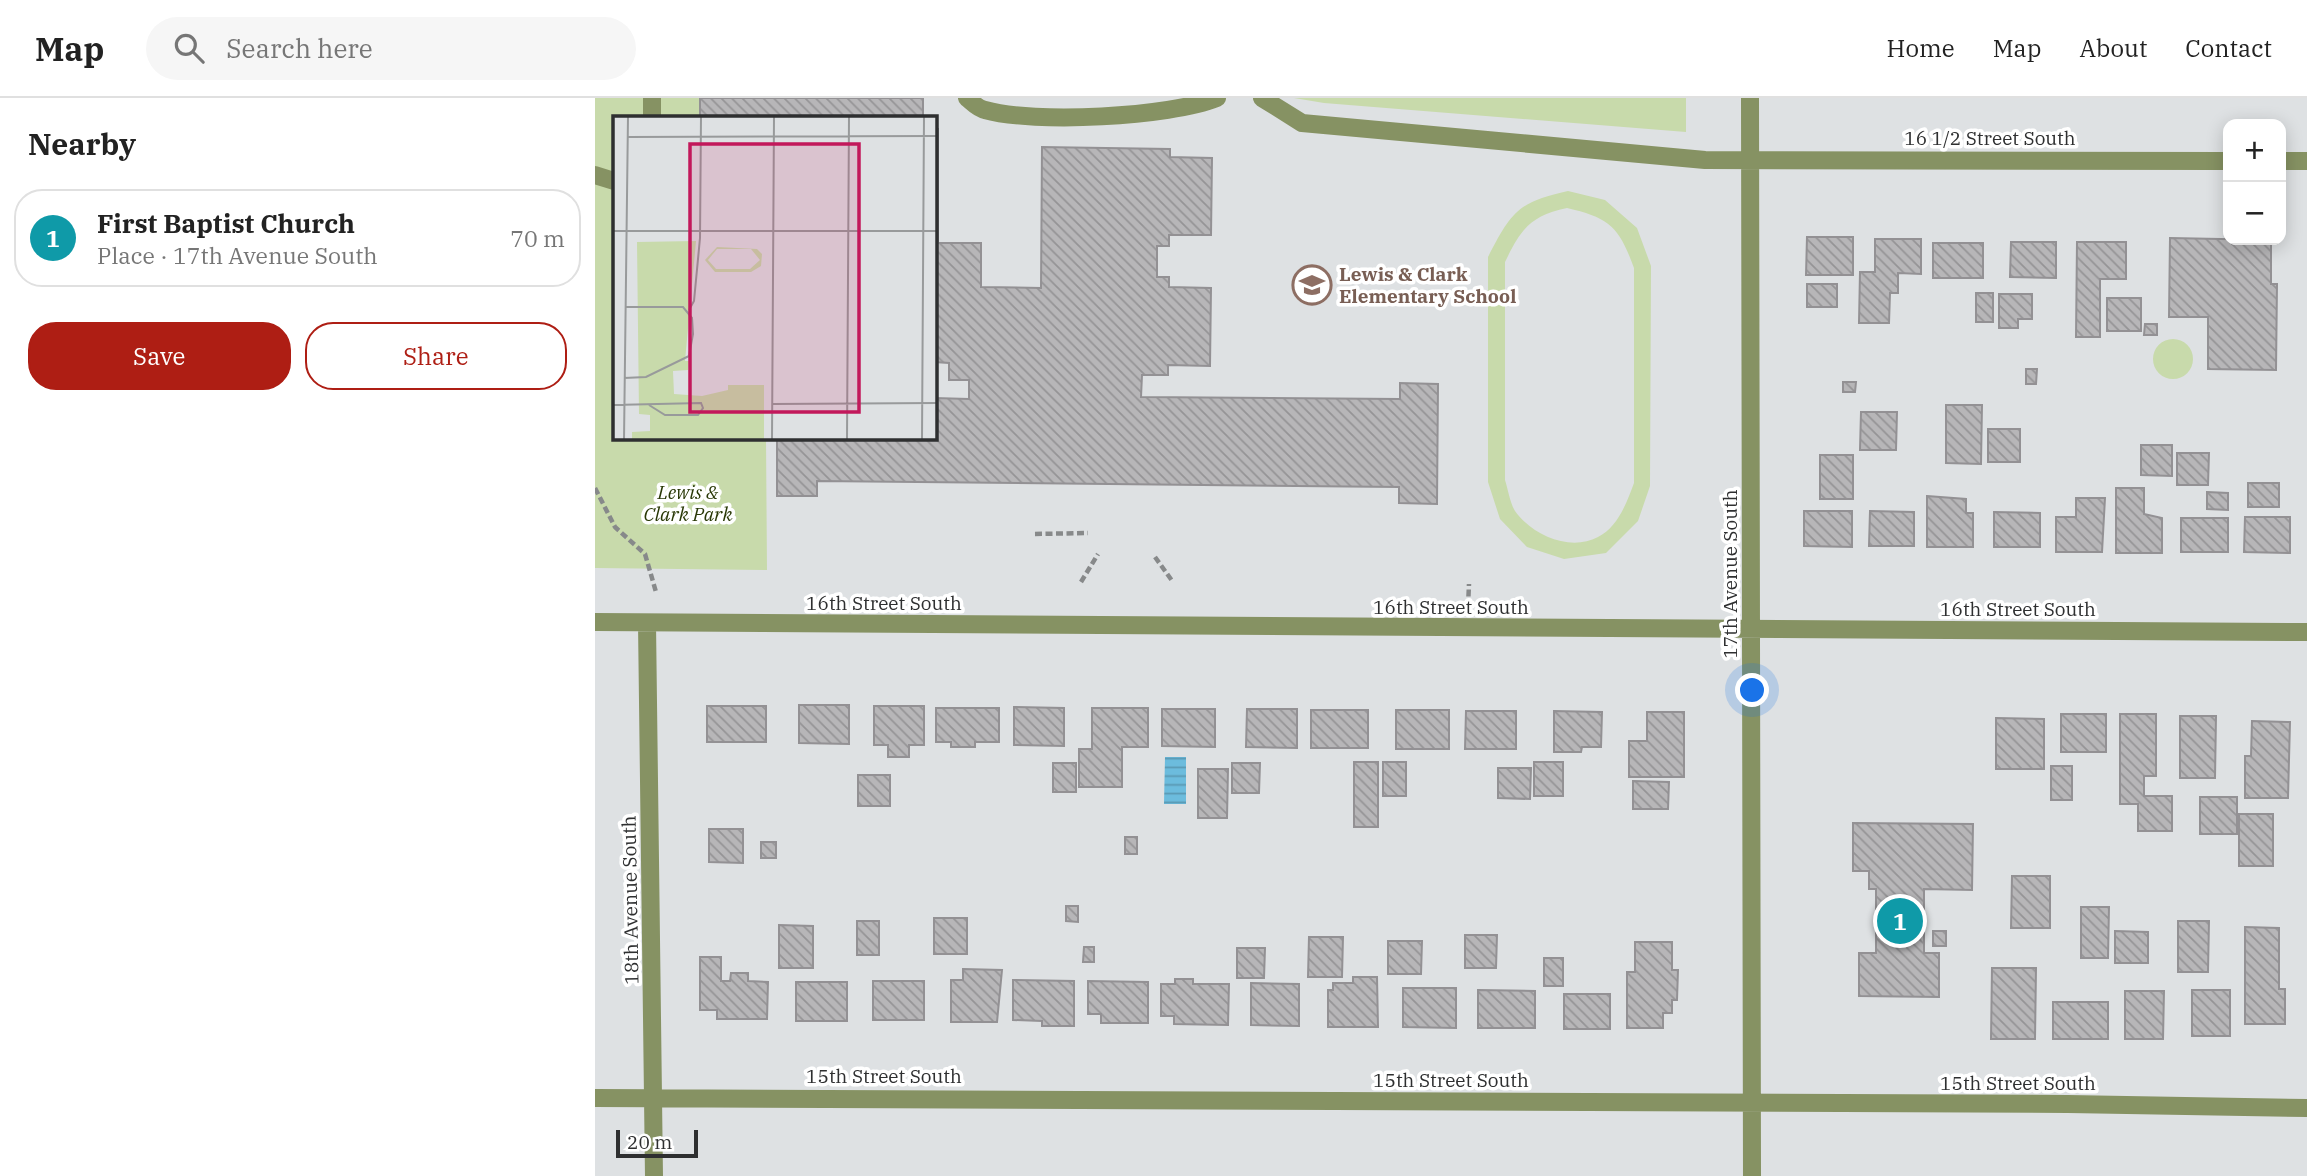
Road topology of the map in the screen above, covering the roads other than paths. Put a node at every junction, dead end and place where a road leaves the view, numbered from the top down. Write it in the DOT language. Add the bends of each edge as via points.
graph roads {
  1 [pos="652,98"];
  2 [pos="967,98"];
  3 [pos="1217,98"];
  4 [pos="1262,98"];
  5 [pos="1750,98"];
  6 [pos="652,116"];
  7 [pos="1751,157"];
  8 [pos="2223,161"];
  9 [pos="2286,161"];
  10 [pos="2307,161"];
  11 [pos="595,175"];
  12 [pos="613,180"];
  13 [pos="595,622"];
  14 [pos="647,623"];
  15 [pos="1751,630"];
  16 [pos="2307,632"];
  17 [pos="595,1098"];
  18 [pos="655,1100"];
  19 [pos="1752,1103"];
  20 [pos="2307,1108"];
  21 [pos="654,1176"];
  22 [pos="1752,1176"];
  1 -- 6 [label="street"];
  2 -- 3 [label="street" via="982,110 1094,117 1193,108"];
  4 -- 7 [label="street, 16 1/2 Street South" via="1302,123 1705,160"];
  5 -- 7 [label="street, 17th Avenue South"];
  7 -- 8 [label="street, 16 1/2 Street South"];
  7 -- 15 [label="street, 17th Avenue South"];
  9 -- 10 [label="street"];
  11 -- 12 [label="street"];
  13 -- 14 [label="street, 16th Street South"];
  14 -- 15 [label="street, 16th Street South"];
  14 -- 18 [label="street, 18th Avenue South"];
  15 -- 16 [label="street, 16th Street South"];
  15 -- 19 [label="street, 17th Avenue South"];
  17 -- 18 [label="street, 15th Street South"];
  18 -- 19 [label="street, 15th Street South" via="777,1096"];
  18 -- 21 [label="street, 18th Avenue South"];
  19 -- 20 [label="street, 15th Street South"];
  19 -- 22 [label="street, 17th Avenue South"];
}
